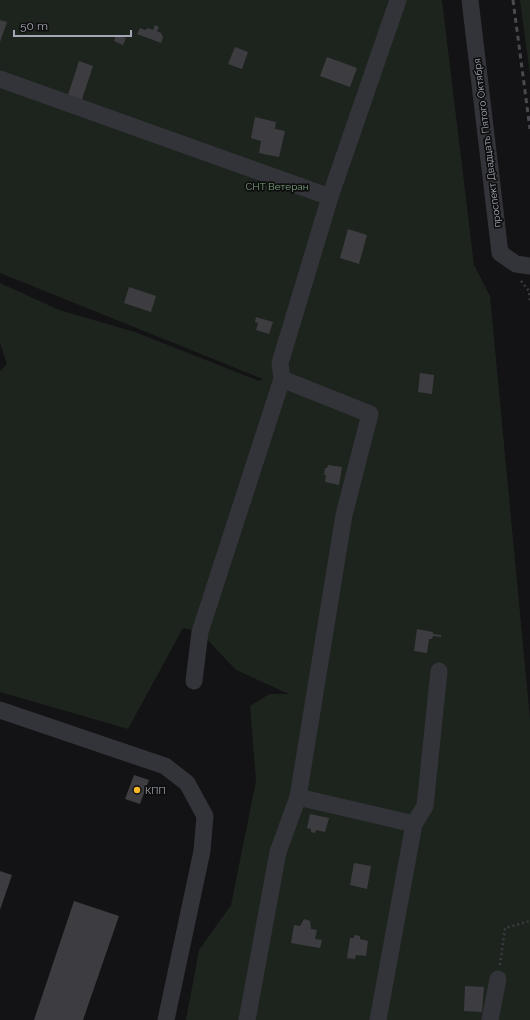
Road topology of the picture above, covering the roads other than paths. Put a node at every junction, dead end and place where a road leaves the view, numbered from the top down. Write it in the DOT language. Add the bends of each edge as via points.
graph roads {
  1 [pos="398,0"];
  2 [pos="470,0"];
  3 [pos="0,79"];
  4 [pos="330,197"];
  5 [pos="530,266"];
  6 [pos="282,379"];
  7 [pos="439,671"];
  8 [pos="194,681"];
  9 [pos="0,710"];
  10 [pos="298,797"];
  11 [pos="414,824"];
  12 [pos="498,979"];
  13 [pos="166,1020"];
  14 [pos="247,1020"];
  15 [pos="378,1020"];
  16 [pos="490,1020"];
  1 -- 4 [label="street"];
  2 -- 5 [label="street, проспект Двадцать Пятого Октября" via="500,253 516,264"];
  3 -- 4 [label="street"];
  4 -- 6 [label="street" via="280,363"];
  6 -- 8 [label="street" via="200,632"];
  6 -- 10 [label="street" via="370,414 344,515"];
  7 -- 11 [label="street" via="425,806"];
  9 -- 13 [label="street" via="165,766 187,783 205,816 202,851"];
  10 -- 11 [label="street"];
  10 -- 14 [label="street" via="278,852"];
  11 -- 15 [label="street"];
  12 -- 16 [label="street"];
}
